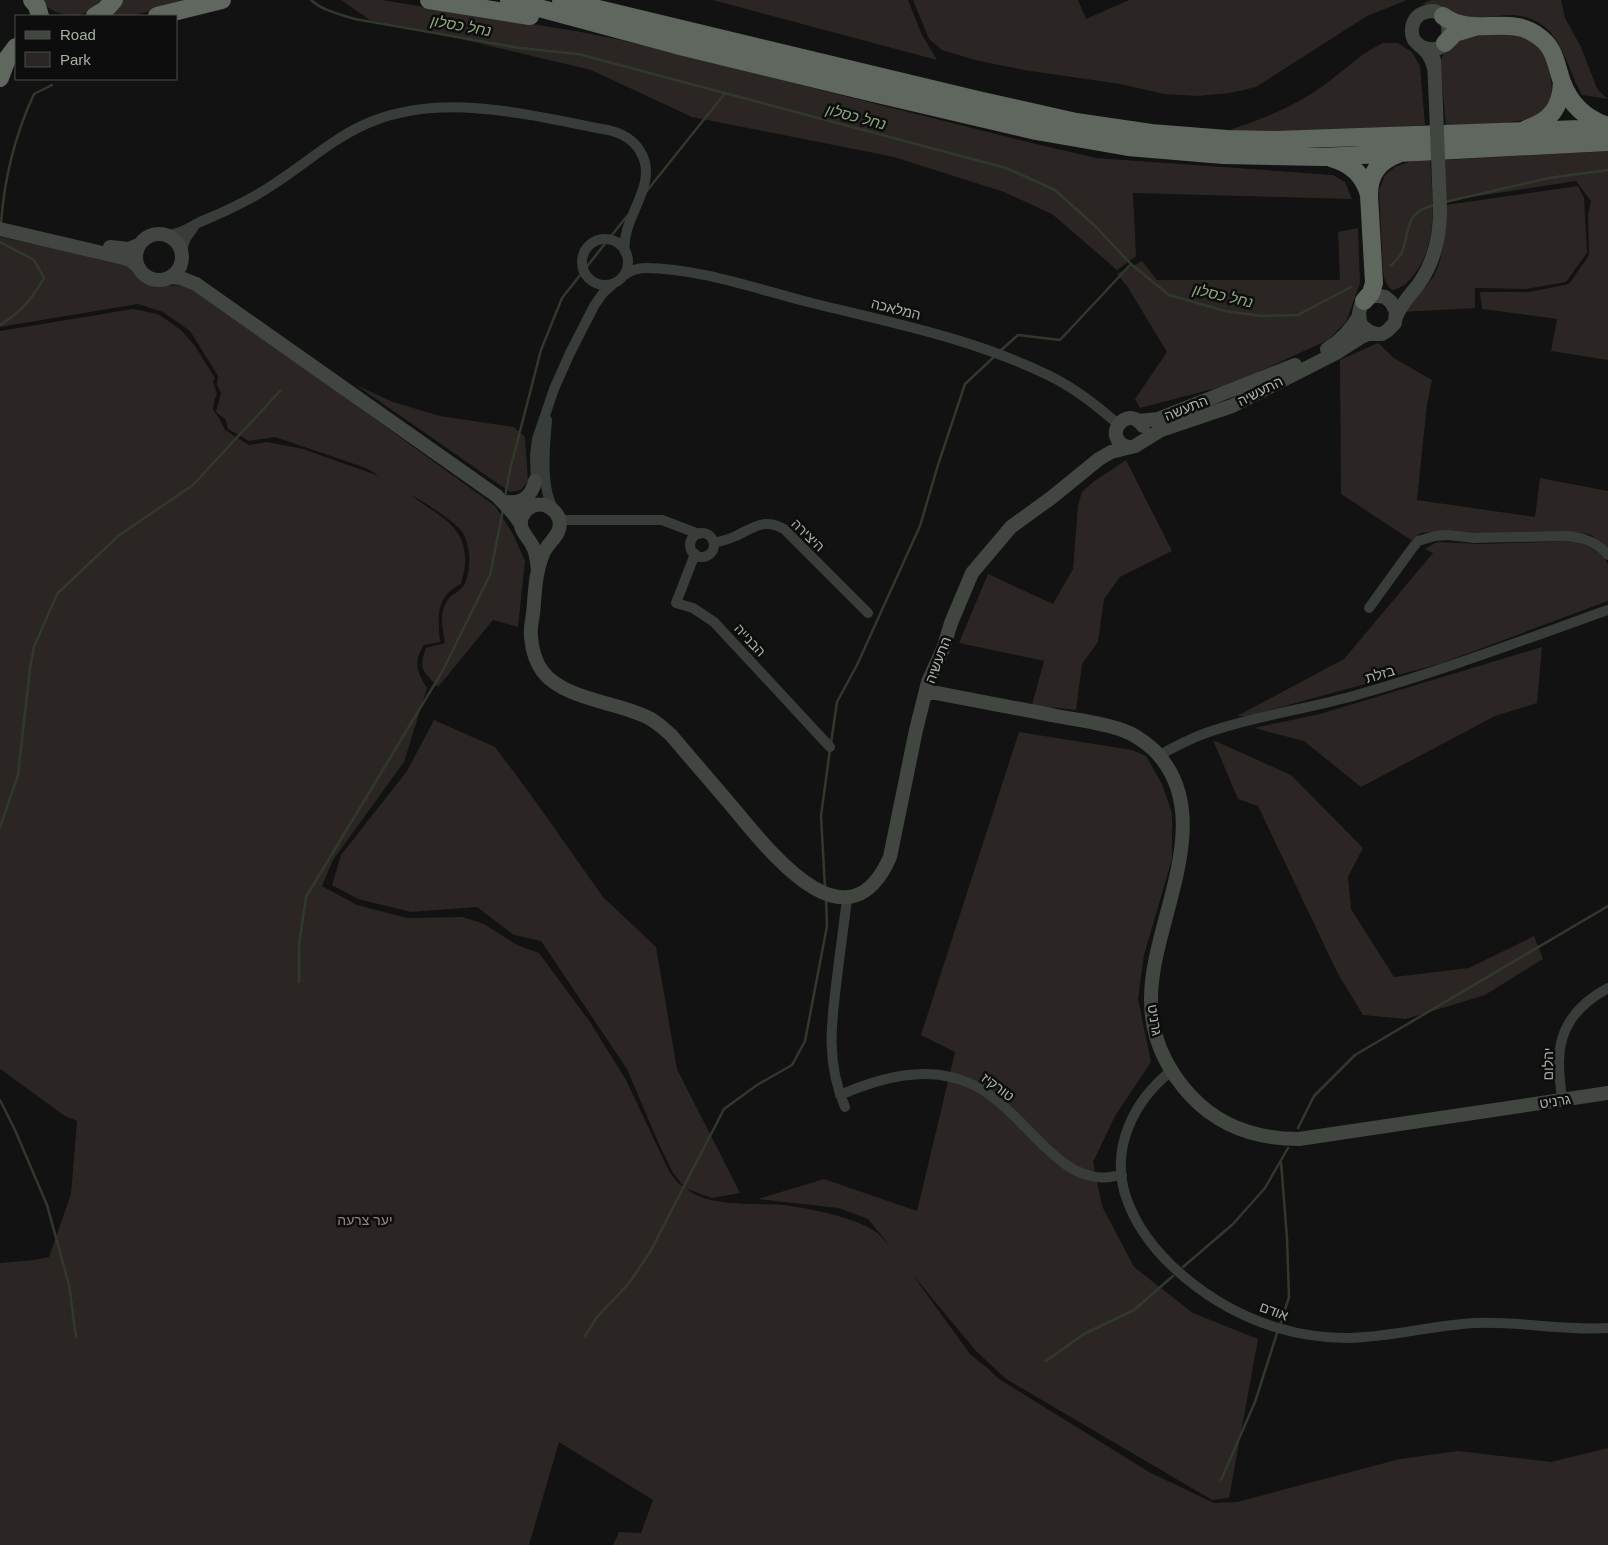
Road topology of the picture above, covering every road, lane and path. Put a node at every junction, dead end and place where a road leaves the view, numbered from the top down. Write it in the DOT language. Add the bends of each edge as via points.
graph roads {
  1 [pos="114,0"];
  2 [pos="222,0"];
  3 [pos="429,0"];
  4 [pos="509,0"];
  5 [pos="561,0"];
  6 [pos="610,0"];
  7 [pos="35,5"];
  8 [pos="50,15"];
  9 [pos="97,15"];
  10 [pos="161,15"];
  11 [pos="1443,16"];
  12 [pos="1481,27"];
  13 [pos="625,31"];
  14 [pos="11,44"];
  15 [pos="1444,44"];
  16 [pos="1420,46"];
  17 [pos="781,52"];
  18 [pos="1434,68"];
  19 [pos="0,78"];
  20 [pos="1562,82"];
  21 [pos="1608,127"];
  22 [pos="1514,131"];
  23 [pos="1608,142"];
  24 [pos="1401,153"];
  25 [pos="1323,157"];
  26 [pos="1370,200"];
  27 [pos="629,223"];
  28 [pos="197,224"];
  29 [pos="2,226"];
  30 [pos="165,235"];
  31 [pos="604,239"];
  32 [pos="140,244"];
  33 [pos="626,253"];
  34 [pos="181,256"];
  35 [pos="139,268"];
  36 [pos="648,268"];
  37 [pos="1374,274"];
  38 [pos="624,275"];
  39 [pos="170,277"];
  40 [pos="587,277"];
  41 [pos="196,284"];
  42 [pos="613,284"];
  43 [pos="1414,290"];
  44 [pos="1386,298"];
  45 [pos="1361,308"];
  46 [pos="593,309"];
  47 [pos="1396,317"];
  48 [pos="1376,334"];
  49 [pos="547,410"];
  50 [pos="1138,421"];
  51 [pos="1117,429"];
  52 [pos="1141,442"];
  53 [pos="1128,447"];
  54 [pos="1099,459"];
  55 [pos="535,481"];
  56 [pos="503,499"];
  57 [pos="531,506"];
  58 [pos="556,515"];
  59 [pos="521,524"];
  60 [pos="699,534"];
  61 [pos="527,538"];
  62 [pos="552,539"];
  63 [pos="714,543"];
  64 [pos="696,554"];
  65 [pos="1608,555"];
  66 [pos="538,571"];
  67 [pos="1369,608"];
  68 [pos="1608,610"];
  69 [pos="868,613"];
  70 [pos="926,691"];
  71 [pos="830,747"];
  72 [pos="1158,756"];
  73 [pos="847,898"];
  74 [pos="1608,988"];
  75 [pos="1171,1071"];
  76 [pos="1608,1093"];
  77 [pos="840,1095"];
  78 [pos="1562,1100"];
  79 [pos="844,1107"];
  80 [pos="1122,1175"];
  81 [pos="1608,1328"];
  1 -- 9 [label="highway"];
  2 -- 10 [label="highway"];
  3 -- 13 [label="highway"];
  4 -- 13 [label="highway"];
  5 -- 17 [label="highway"];
  6 -- 17 [label="highway"];
  7 -- 8 [label="highway"];
  11 -- 12 [label="highway" via="1459,24"];
  11 -- 15 [label="street" via="1450,29"];
  11 -- 16 [label="street" via="1430,11 1415,20 1412,34"];
  12 -- 15 [label="highway" via="1462,30"];
  12 -- 20 [label="highway" via="1513,26 1537,34 1553,53"];
  13 -- 25 [label="highway" via="1036,131 1138,148 1223,155"];
  14 -- 19 [label="highway"];
  15 -- 16 [label="street" via="1432,49"];
  15 -- 18 [label="street" via="1436,54"];
  16 -- 18 [label="street" via="1429,55"];
  17 -- 22 [label="highway" via="1058,118 1151,133 1277,140"];
  18 -- 43 [label="street, bridge" via="1440,210 1438,237 1428,269"];
  20 -- 21 [label="highway" via="1580,111"];
  20 -- 22 [label="highway" via="1558,104 1550,115 1532,127"];
  21 -- 22 [label="highway"];
  23 -- 24 [label="highway"];
  24 -- 25 [label="highway"];
  24 -- 26 [label="highway" via="1385,160 1374,172"];
  25 -- 26 [label="highway" via="1337,160 1354,170 1366,186"];
  26 -- 37 [label="highway"];
  27 -- 28 [label="street" via="647,174 642,153 625,136 608,130 491,109 449,107 400,113 354,130 315,153 266,190"];
  27 -- 31 [label="street" via="618,234"];
  27 -- 33 [label="street"];
  28 -- 30 [label="street"];
  28 -- 34 [label="street" via="188,235"];
  29 -- 32 [label="street" via="111,248"];
  29 -- 35 [label="street" via="120,257 132,261"];
  30 -- 32 [label="street" via="151,235"];
  30 -- 34 [label="street" via="174,240"];
  31 -- 33 [label="street" via="616,242"];
  31 -- 40 [label="street" via="590,244 584,253 582,260"];
  32 -- 35 [label="street" via="136,258"];
  33 -- 36 [label="street, המלאכה" via="633,261"];
  33 -- 38 [label="street" via="628,264"];
  34 -- 39 [label="street" via="178,269"];
  34 -- 41 [label="street" via="183,266"];
  35 -- 39 [label="street" via="153,279"];
  36 -- 38 [label="street, המלאכה"];
  36 -- 51 [label="street, המלאכה" via="716,278 963,342 1050,376 1086,398"];
  37 -- 44 [label="highway"];
  37 -- 45 [label="highway" via="1373,288"];
  38 -- 42 [label="street"];
  39 -- 41 [label="street"];
  40 -- 42 [label="street" via="599,284"];
  40 -- 46 [label="street" via="593,291"];
  41 -- 56 [label="street"];
  42 -- 46 [label="street"];
  43 -- 44 [label="street" via="1398,299"];
  43 -- 47 [label="street"];
  44 -- 45 [label="street" via="1374,296"];
  44 -- 47 [label="street" via="1394,306"];
  45 -- 48 [label="street" via="1361,324"];
  45 -- 50 [label="street, התעשה" via="1351,329 1310,360 1158,419"];
  46 -- 49 [label="street" via="562,371"];
  47 -- 48 [label="street" via="1390,330"];
  48 -- 52 [label="street, התעשיה" via="1361,337 1232,406 1161,430"];
  49 -- 55 [label="street" via="537,439"];
  49 -- 58 [label="street" via="545,468 549,497"];
  50 -- 51 [label="street" via="1129,418 1121,421"];
  50 -- 52 [label="street" via="1144,428"];
  51 -- 53 [label="street" via="1119,443"];
  51 -- 54 [label="street, התעשיה"];
  52 -- 53 [label="street"];
  53 -- 54 [label="street, התעשיה"];
  54 -- 70 [label="street, התעשיה" via="1011,527 972,573"];
  55 -- 56 [label="street" via="533,491 526,498 518,502"];
  55 -- 57 [label="street" via="535,497"];
  56 -- 57 [label="street" via="518,506"];
  56 -- 59 [label="street"];
  57 -- 58 [label="street" via="545,505"];
  57 -- 59 [label="street" via="522,516"];
  58 -- 60 [label="street" via="662,520"];
  58 -- 62 [label="street" via="558,532"];
  59 -- 61 [label="street"];
  60 -- 63 [label="street" via="708,535"];
  60 -- 64 [label="street" via="691,543 691,550"];
  61 -- 62 [label="street" via="541,543"];
  61 -- 66 [label="street" via="535,551"];
  62 -- 66 [label="street"];
  63 -- 64 [label="street" via="710,554 701,557"];
  63 -- 69 [label="street, היצירה" via="757,525 778,525"];
  64 -- 71 [label="street, הבנייה" via="676,603 693,608 714,622"];
  65 -- 67 [label="street" via="1593,542 1578,537 1434,536 1414,545"];
  66 -- 73 [label="street" via="531,636 535,657 551,681 566,690 632,711 659,724 787,868 816,890"];
  68 -- 72 [label="street, בזלת" via="1390,686 1220,728"];
  70 -- 72 [label="street, גרניט" via="1123,730 1140,739"];
  70 -- 73 [label="street, התעשיה" via="890,857 870,887"];
  72 -- 75 [label="street, גרניט" via="1173,779 1182,814 1181,852 1154,971 1151,999 1155,1034"];
  73 -- 77 [label="street" via="831,1035 832,1062"];
  74 -- 78 [label="street, יהלום" via="1587,1001 1569,1022 1560,1050"];
  75 -- 78 [label="street, גרניט" via="1196,1101 1224,1122 1253,1134 1284,1139 1315,1138"];
  75 -- 80 [label="street, אודם" via="1149,1091 1134,1113 1124,1138"];
  76 -- 78 [label="street, גרניט"];
  77 -- 79 [label="street"];
  77 -- 80 [label="street, טורקיז" via="874,1082 908,1075 940,1074 984,1091 1067,1166 1093,1177"];
  80 -- 81 [label="street, אודם" via="1129,1206 1138,1225 1162,1257 1209,1295 1279,1329 1347,1338 1471,1323"];
}
